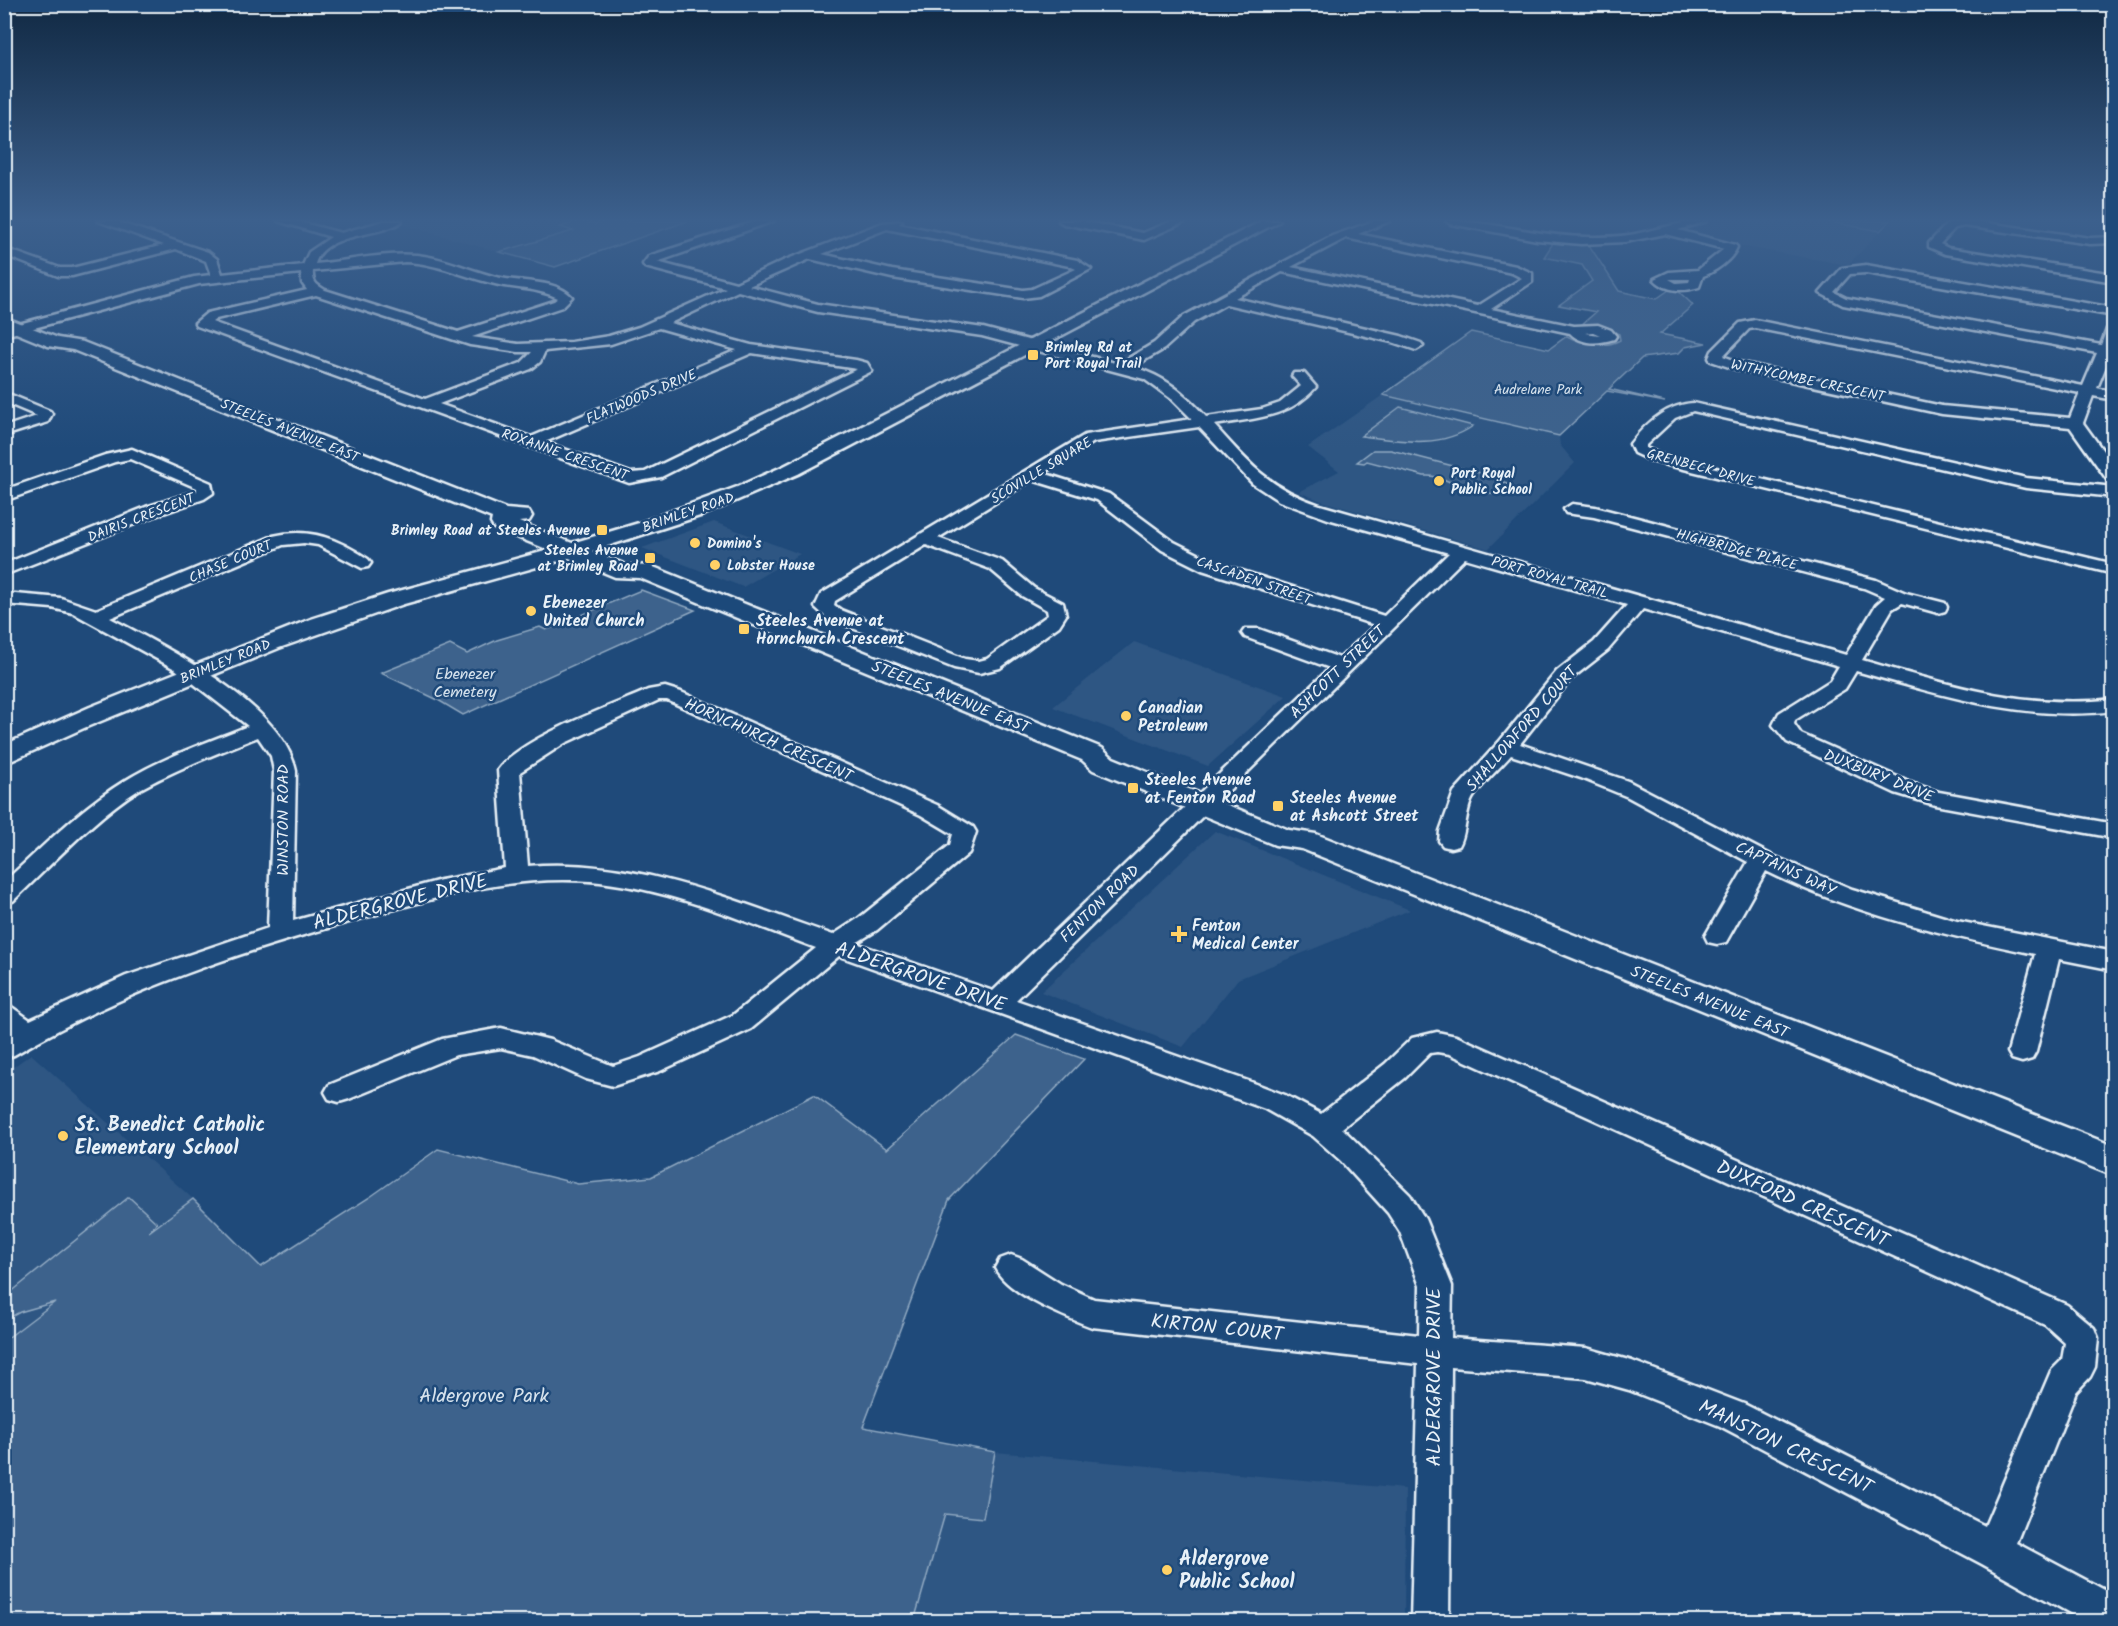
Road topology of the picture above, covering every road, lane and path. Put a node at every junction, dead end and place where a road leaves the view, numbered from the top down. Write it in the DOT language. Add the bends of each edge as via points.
graph roads {
  1 [pos="127,297"];
  2 [pos="293,297"];
  3 [pos="336,297"];
  4 [pos="566,297"];
  5 [pos="716,297"];
  6 [pos="776,297"];
  7 [pos="1126,297"];
  8 [pos="1231,297"];
  9 [pos="1418,297"];
  10 [pos="1501,297"];
  11 [pos="1834,297"];
  12 [pos="2027,297"];
  13 [pos="1226,300"];
  14 [pos="1481,310"];
  15 [pos="4,311"];
  16 [pos="2114,312"];
  17 [pos="658,324"];
  18 [pos="16,326"];
  19 [pos="2114,329"];
  20 [pos="1574,330"];
  21 [pos="457,337"];
  22 [pos="1033,345"];
  23 [pos="1416,346"];
  24 [pos="540,348"];
  25 [pos="750,349"];
  26 [pos="2104,350"];
  27 [pos="1122,368"];
  28 [pos="1299,376"];
  29 [pos="2087,391"];
  30 [pos="4,396"];
  31 [pos="2114,396"];
  32 [pos="425,404"];
  33 [pos="1202,422"];
  34 [pos="2075,423"];
  35 [pos="4,432"];
  36 [pos="531,443"];
  37 [pos="2097,453"];
  38 [pos="2114,455"];
  39 [pos="1033,474"];
  40 [pos="2114,478"];
  41 [pos="2114,492"];
  42 [pos="4,496"];
  43 [pos="1572,509"];
  44 [pos="503,515"];
  45 [pos="926,539"];
  46 [pos="592,544"];
  47 [pos="569,550"];
  48 [pos="1461,552"];
  49 [pos="362,563"];
  50 [pos="2114,569"];
  51 [pos="4,570"];
  52 [pos="643,571"];
  53 [pos="1900,597"];
  54 [pos="4,598"];
  55 [pos="1639,602"];
  56 [pos="1938,607"];
  57 [pos="96,617"];
  58 [pos="1387,623"];
  59 [pos="1251,633"];
  60 [pos="1850,663"];
  61 [pos="1343,666"];
  62 [pos="196,674"];
  63 [pos="2114,705"];
  64 [pos="263,728"];
  65 [pos="1507,747"];
  66 [pos="4,756"];
  67 [pos="1207,798"];
  68 [pos="2114,831"];
  69 [pos="1451,841"];
  70 [pos="1761,859"];
  71 [pos="516,874"];
  72 [pos="4,896"];
  73 [pos="280,932"];
  74 [pos="1717,936"];
  75 [pos="836,945"];
  76 [pos="2049,950"];
  77 [pos="2114,961"];
  78 [pos="997,1003"];
  79 [pos="4,1015"];
  80 [pos="29,1033"];
  81 [pos="4,1048"];
  82 [pos="2022,1052"];
  83 [pos="339,1092"];
  84 [pos="1323,1128"];
  85 [pos="2114,1162"];
  86 [pos="1011,1268"];
  87 [pos="1435,1351"];
  88 [pos="1995,1551"];
  89 [pos="2114,1616"];
  90 [pos="1430,1622"];
  1 -- 18 [label="street"];
  2 -- 32 [label="street, ROXANNE CRESCENT" via="212,316 202,323"];
  3 -- 21 [label="street"];
  4 -- 21 [label="street" via="558,304"];
  5 -- 17 [label="street"];
  6 -- 22 [label="street, PORT ROYAL TRAIL" via="828,310 976,331"];
  7 -- 22 [label="main road, BRIMLEY ROAD"];
  8 -- 13 [label="street"];
  9 -- 14 [label="street"];
  10 -- 14 [label="street"];
  11 -- 26 [label="street"];
  12 -- 16 [label="street"];
  13 -- 23 [label="street"];
  13 -- 27 [label="street" via="1189,319 1159,346"];
  14 -- 20 [label="street"];
  15 -- 18 [label="main road, STEELES AVENUE EAST"];
  17 -- 24 [label="street" via="603,341"];
  17 -- 25 [label="street, ROXANNE CRESCENT"];
  18 -- 44 [label="main road, STEELES AVENUE EAST" via="54,342 77,346"];
  19 -- 26 [label="street"];
  21 -- 24 [label="street" via="490,345"];
  22 -- 27 [label="street, PORT ROYAL TRAIL"];
  22 -- 46 [label="main road, BRIMLEY ROAD" via="764,483 688,514"];
  24 -- 32 [label="street" via="526,366"];
  25 -- 36 [label="street, FLATWOODS DRIVE"];
  25 -- 36 [label="street, ROXANNE CRESCENT" via="856,364 865,371 649,476 624,477"];
  26 -- 29 [label="street"];
  27 -- 33 [label="street, PORT ROYAL TRAIL" via="1163,384"];
  28 -- 33 [label="street, SCOVILLE SQUARE" via="1309,387 1285,406"];
  29 -- 31 [label="street"];
  29 -- 34 [label="street"];
  29 -- 34 [label="street, WITHYCOMBE CRESCENT" via="1755,324 1745,326 1716,358 1941,410"];
  30 -- 35 [label="street" via="45,414 35,423"];
  32 -- 36 [label="street, ROXANNE CRESCENT"];
  33 -- 39 [label="street, SCOVILLE SQUARE" via="1090,438"];
  33 -- 48 [label="street, PORT ROYAL TRAIL" via="1259,482 1278,494 1334,515"];
  34 -- 37 [label="street"];
  37 -- 38 [label="street"];
  37 -- 40 [label="street"];
  39 -- 45 [label="street, SCOVILLE SQUARE"];
  39 -- 58 [label="street, CASCADEN STREET" via="1103,497 1168,546 1208,566"];
  41 -- 50 [label="street, GRENBECK DRIVE" via="2026,483 1693,407 1672,411 1638,444 1639,450 1657,458"];
  42 -- 51 [label="street, DAIRIS CRESCENT" via="132,454 205,486 205,493 198,496"];
  43 -- 53 [label="street, HIGHBRIDGE PLACE" via="1870,584"];
  44 -- 46 [label="main road, STEELES AVENUE EAST" via="521,516"];
  44 -- 47 [label="main road, STEELES AVENUE EAST" via="502,523"];
  45 -- 45 [label="street, SCOVILLE SQUARE" via="827,598 824,607 961,664 979,667 993,664 1057,615 1056,607 1028,592 996,565"];
  46 -- 47 [label="main road, BRIMLEY ROAD"];
  46 -- 52 [label="main road, STEELES AVENUE EAST" via="641,563"];
  47 -- 52 [label="main road, STEELES AVENUE EAST" via="622,572"];
  47 -- 62 [label="main road, BRIMLEY ROAD" via="348,614"];
  48 -- 55 [label="street, PORT ROYAL TRAIL"];
  48 -- 58 [label="street, ASHCOTT STREET"];
  49 -- 57 [label="street, CHASE COURT" via="345,550 312,536 286,538"];
  52 -- 67 [label="main road, STEELES AVENUE EAST" via="1092,754 1118,751"];
  53 -- 56 [label="street, HIGHBRIDGE PLACE"];
  53 -- 60 [label="street" via="1884,605"];
  54 -- 57 [label="street, WINSTON ROAD" via="65,604"];
  55 -- 60 [label="street, PORT ROYAL TRAIL"];
  55 -- 65 [label="street, SHALLOWFORD COURT" via="1600,646 1564,675"];
  57 -- 62 [label="street, WINSTON ROAD"];
  58 -- 61 [label="street, ASHCOTT STREET"];
  59 -- 61 [label="street"];
  60 -- 63 [label="street, PORT ROYAL TRAIL" via="2012,705 2074,709"];
  60 -- 68 [label="street, DUXBURY DRIVE" via="1838,685 1786,717 1783,725 1792,737 1903,788 1935,798"];
  61 -- 67 [label="street, ASHCOTT STREET"];
  62 -- 64 [label="street, WINSTON ROAD"];
  62 -- 66 [label="main road, BRIMLEY ROAD" via="63,726"];
  64 -- 72 [label="street" via="132,784 104,804"];
  64 -- 73 [label="street, WINSTON ROAD" via="282,756 285,771"];
  65 -- 69 [label="street, SHALLOWFORD COURT" via="1462,796"];
  65 -- 70 [label="street, CAPTAINS WAY" via="1635,791"];
  67 -- 78 [label="street, FENTON ROAD"];
  67 -- 85 [label="main road, STEELES AVENUE EAST" via="1285,839 1306,840"];
  70 -- 74 [label="street"];
  70 -- 76 [label="street, CAPTAINS WAY" via="1844,895 1967,932"];
  71 -- 73 [label="street, ALDERGROVE DRIVE" via="431,889"];
  71 -- 75 [label="street, ALDERGROVE DRIVE" via="630,878"];
  71 -- 75 [label="street, HORNCHURCH CRESCENT" via="509,770 549,744 655,694 665,693 929,810 965,832 962,848"];
  73 -- 80 [label="street, ALDERGROVE DRIVE" via="182,963"];
  75 -- 78 [label="street, ALDERGROVE DRIVE"];
  75 -- 83 [label="street" via="742,1022 614,1076 540,1047 501,1038 452,1046"];
  76 -- 77 [label="street, CAPTAINS WAY"];
  76 -- 82 [label="street"];
  78 -- 84 [label="street, ALDERGROVE DRIVE" via="1275,1102"];
  79 -- 80 [label="street"];
  80 -- 81 [label="street, ALDERGROVE DRIVE"];
  84 -- 87 [label="street, ALDERGROVE DRIVE" via="1400,1204 1414,1228 1436,1286"];
  84 -- 88 [label="street, DUXFORD CRESCENT" via="1422,1045 1437,1042 1456,1046 2056,1315 2082,1338 2078,1367 2063,1382"];
  86 -- 87 [label="street, KIRTON COURT" via="1051,1295 1092,1313"];
  87 -- 88 [label="street, MANSTON CRESCENT" via="1587,1363 1632,1376 1732,1415"];
  87 -- 90 [label="street, ALDERGROVE DRIVE"];
  88 -- 89 [label="street, MANSTON CRESCENT"];
}
